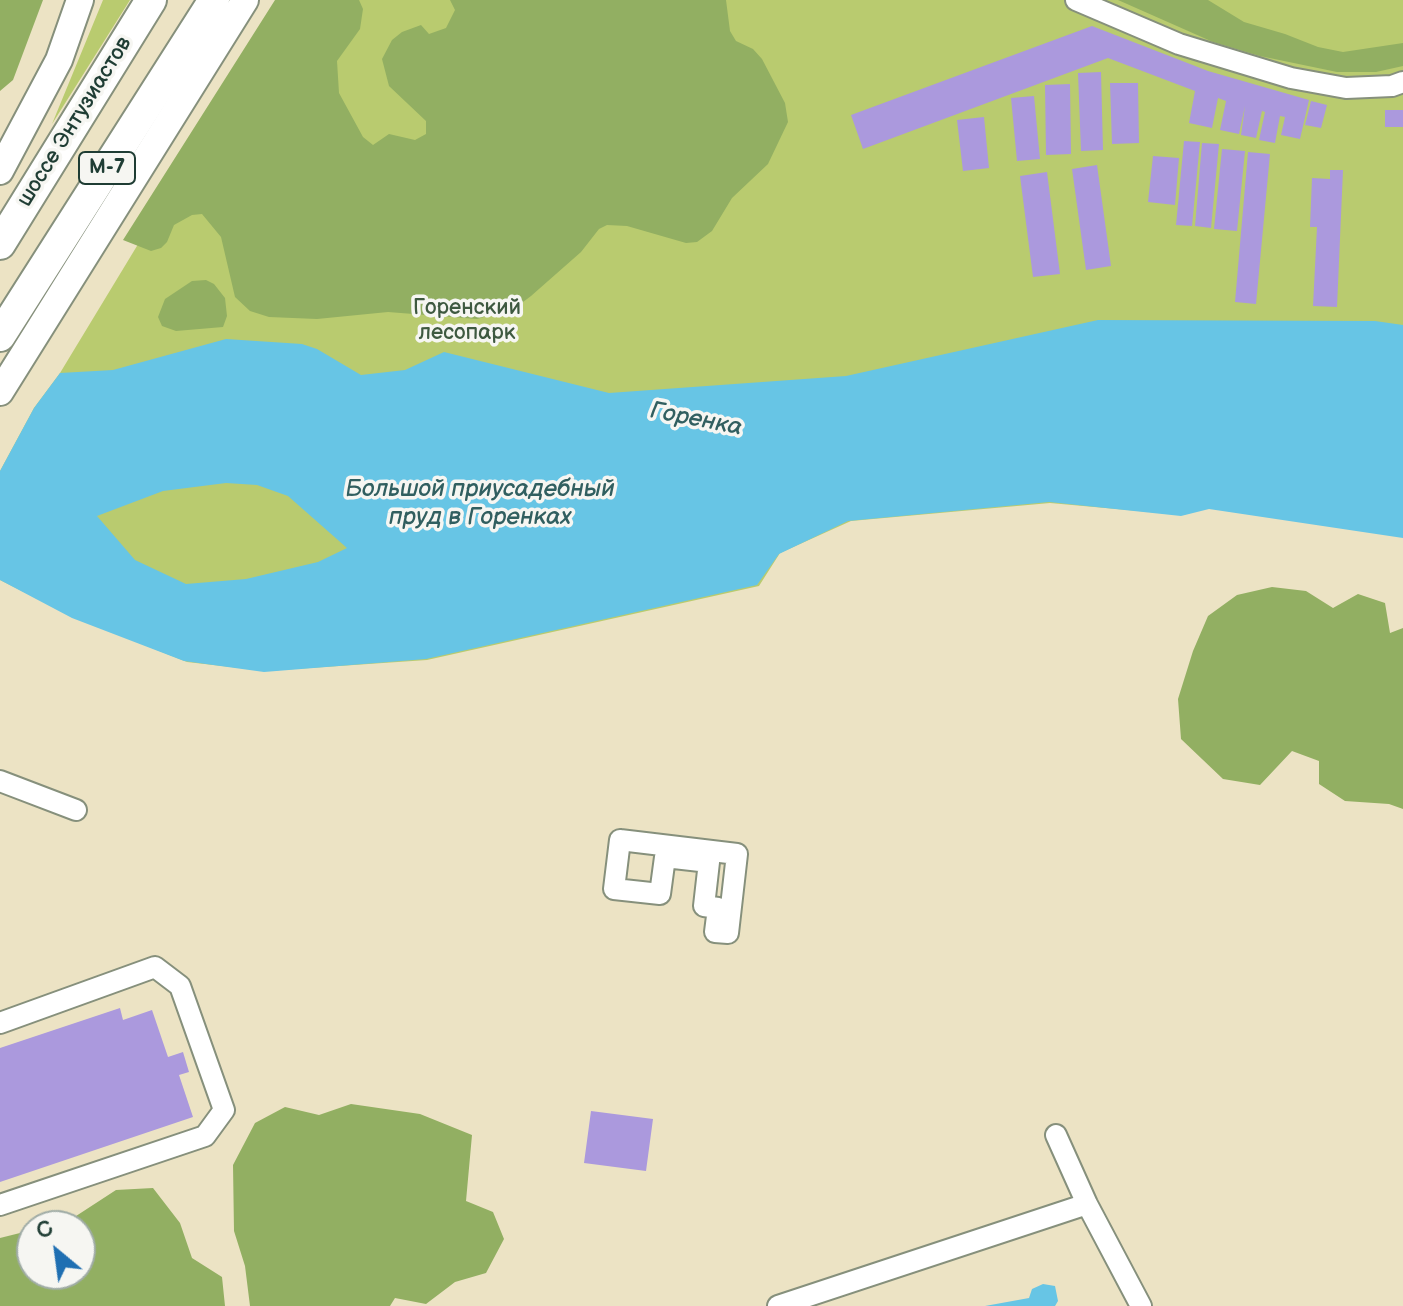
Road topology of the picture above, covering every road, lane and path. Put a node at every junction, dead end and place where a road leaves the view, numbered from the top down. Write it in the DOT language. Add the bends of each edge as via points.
graph roads {
  1 [pos="80,0"];
  2 [pos="151,0"];
  3 [pos="214,0"];
  4 [pos="245,0"];
  5 [pos="1076,0"];
  6 [pos="1399,85"];
  7 [pos="0,171"];
  8 [pos="0,244"];
  9 [pos="0,336"];
  10 [pos="0,392"];
  11 [pos="0,781"];
  12 [pos="76,810"];
  13 [pos="620,840"];
  14 [pos="0,1023"];
  15 [pos="1056,1135"];
  16 [pos="1087,1204"];
  17 [pos="0,1205"];
  18 [pos="778,1306"];
  19 [pos="1141,1306"];
  1 -- 7 [label="main road" via="59,60"];
  2 -- 8 [label="highway, шоссе Энтузиастов / М-7"];
  3 -- 9 [label="highway, М-7"];
  4 -- 10 [label="main road"];
  5 -- 6 [label="lane" via="1179,44 1291,78 1346,88"];
  11 -- 12 [label="lane"];
  13 -- 13 [label="lane" via="614,889 660,894 665,857 709,862 704,906 718,908 715,932 728,933 737,854"];
  14 -- 17 [label="lane" via="155,967 180,986 224,1110 205,1136"];
  15 -- 16 [label="lane"];
  16 -- 18 [label="lane"];
  16 -- 19 [label="lane"];
}
